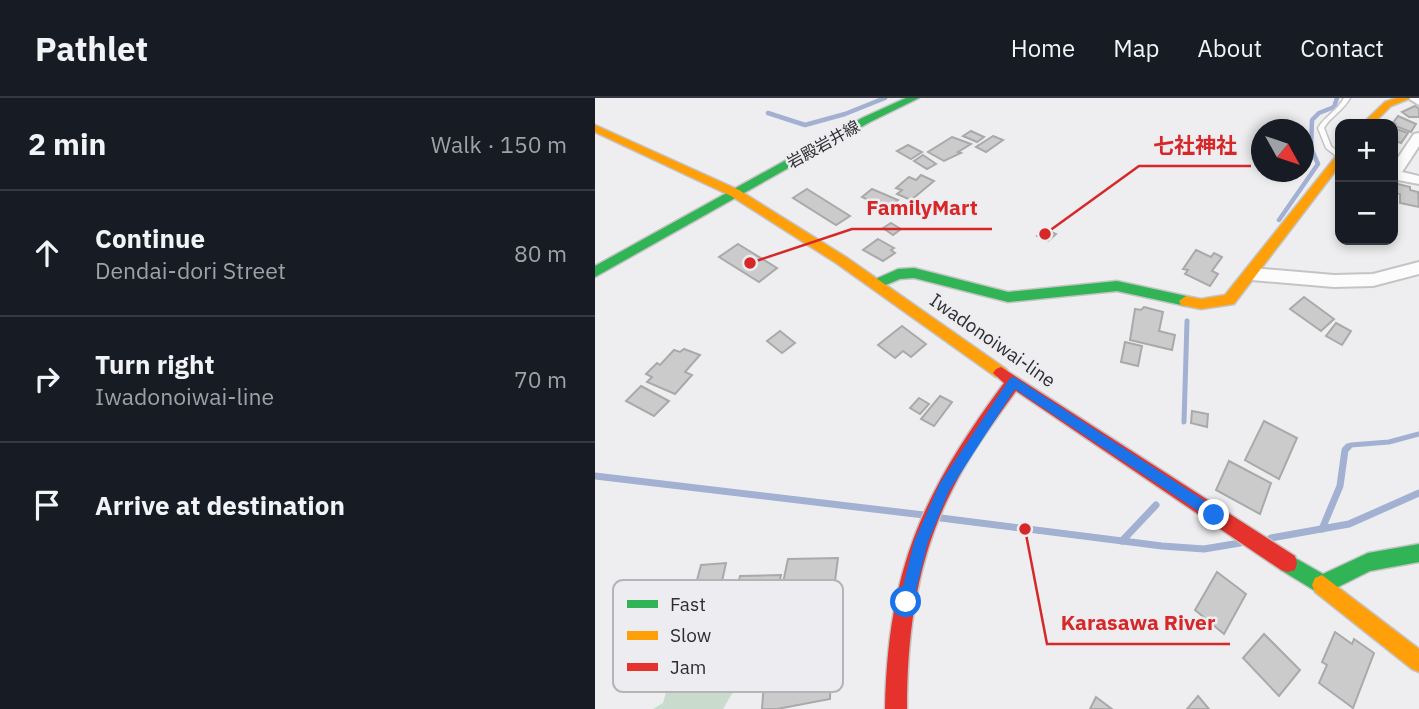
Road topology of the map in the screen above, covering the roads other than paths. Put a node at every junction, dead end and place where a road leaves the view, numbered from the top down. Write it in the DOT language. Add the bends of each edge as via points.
graph roads {
  1 [pos="914,98"];
  2 [pos="1347,98"];
  3 [pos="1406,98"];
  4 [pos="1414,98"];
  5 [pos="1419,102"];
  6 [pos="1372,119"];
  7 [pos="595,128"];
  8 [pos="1419,137"];
  9 [pos="1335,153"];
  10 [pos="1335,164"];
  11 [pos="1419,180"];
  12 [pos="735,193"];
  13 [pos="1419,268"];
  14 [pos="595,272"];
  15 [pos="1251,274"];
  16 [pos="876,284"];
  17 [pos="1014,382"];
  18 [pos="1419,553"];
  19 [pos="1322,585"];
  20 [pos="1419,662"];
  21 [pos="896,709"];
  1 -- 12 [label="street, 岩殿岩井線"];
  2 -- 9 [label="lane" via="1340,113 1325,120 1321,128"];
  3 -- 6 [label="street" via="1388,104"];
  4 -- 5 [label="street"];
  7 -- 12 [label="street, Iwadonoiwai-line"];
  8 -- 11 [label="street" via="1393,175"];
  10 -- 15 [label="street"];
  12 -- 14 [label="street, 岩殿岩井線"];
  12 -- 16 [label="street, Iwadonoiwai-line"];
  13 -- 15 [label="street" via="1373,280"];
  15 -- 16 [label="street" via="1229,300 1201,304 1117,286 1007,296 914,273"];
  16 -- 17 [label="street, Iwadonoiwai-line"];
  17 -- 19 [label="street, Iwadonoiwai-line"];
  17 -- 21 [label="street" via="944,487 921,542 902,624 894,683"];
  18 -- 19 [label="street" via="1389,555 1348,568"];
  19 -- 20 [label="street"];
}
